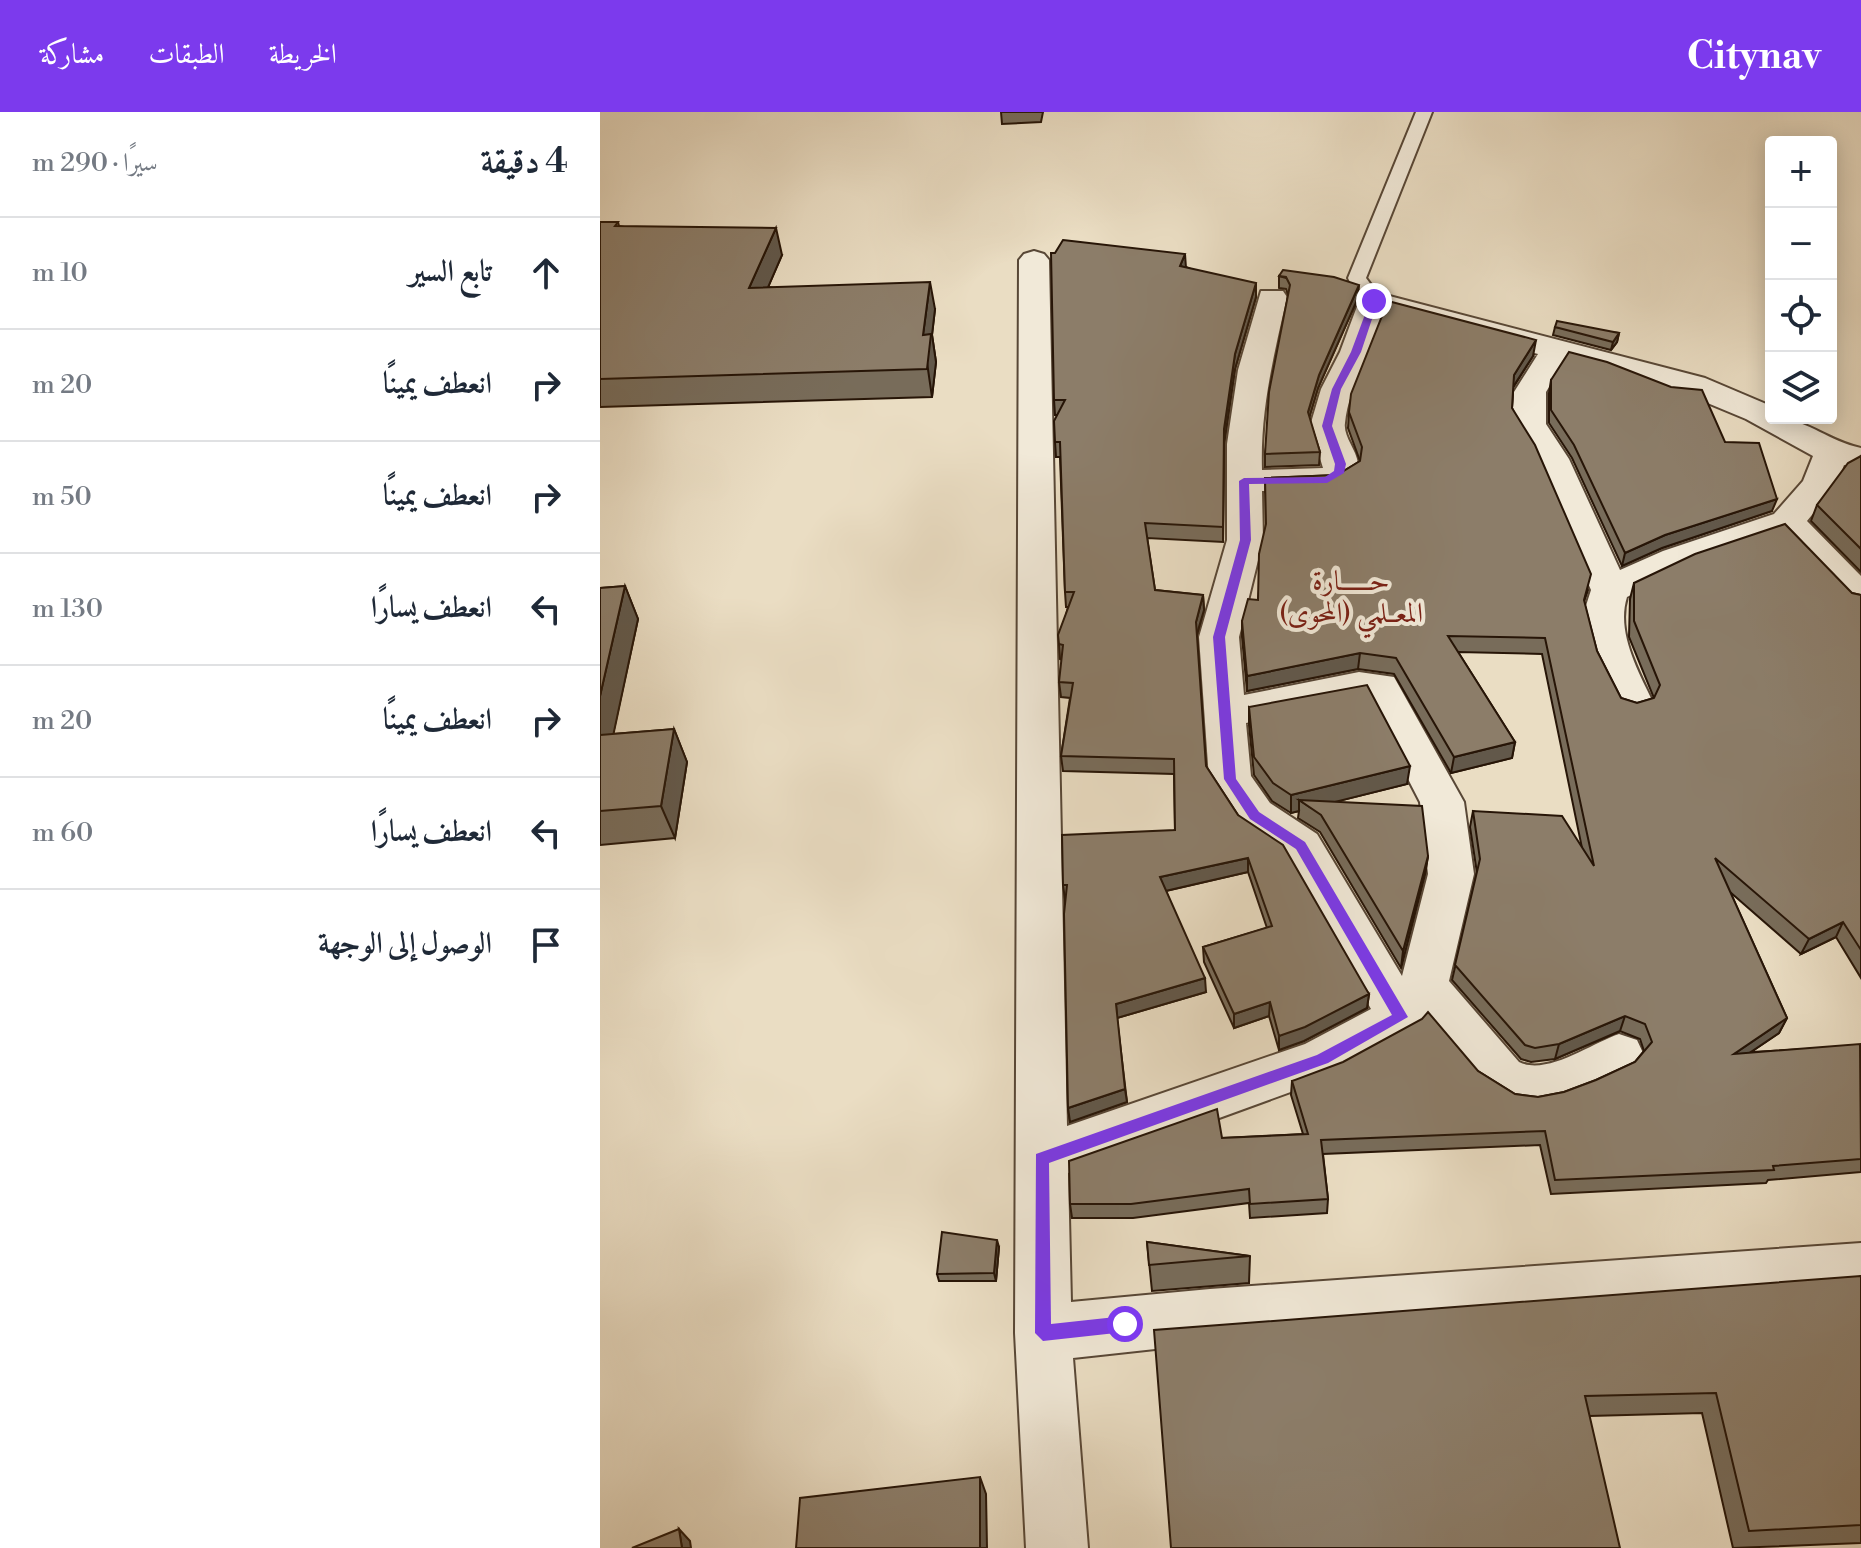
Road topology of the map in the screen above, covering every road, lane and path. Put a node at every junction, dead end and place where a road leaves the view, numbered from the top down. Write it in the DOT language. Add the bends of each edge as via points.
graph roads {
  1 [pos="1424,112"];
  2 [pos="1034,260"];
  3 [pos="1272,297"];
  4 [pos="1374,301"];
  5 [pos="1557,349"];
  6 [pos="1846,455"];
  7 [pos="1244,481"];
  8 [pos="1787,522"];
  9 [pos="1610,590"];
  10 [pos="1861,598"];
  11 [pos="1633,702"];
  12 [pos="1227,713"];
  13 [pos="1413,1002"];
  14 [pos="1619,1055"];
  15 [pos="1041,1159"];
  16 [pos="1861,1269"];
  17 [pos="1043,1333"];
  18 [pos="1057,1548"];
  1 -- 4 [label="lane" via="1357,278"];
  2 -- 15 [label="street"];
  3 -- 7 [label="street" via="1254,370"];
  4 -- 5 [label="street"];
  4 -- 7 [label="street" via="1327,426 1341,464 1339,473 1327,480"];
  5 -- 6 [label="street" via="1693,385"];
  5 -- 9 [label="street" via="1530,392 1529,424 1552,459"];
  6 -- 8 [label="street"];
  7 -- 12 [label="street" via="1245,540 1219,637"];
  8 -- 9 [label="street" via="1676,559"];
  8 -- 10 [label="street"];
  9 -- 11 [label="street" via="1602,615"];
  12 -- 13 [label="street" via="1230,779 1255,815 1301,846"];
  12 -- 13 [label="street" via="1359,686 1380,687 1442,802 1451,874"];
  13 -- 14 [label="street" via="1501,1077 1522,1088 1555,1084"];
  13 -- 15 [label="street" via="1322,1059"];
  15 -- 17 [label="street"];
  16 -- 17 [label="street"];
  17 -- 18 [label="street"];
}
